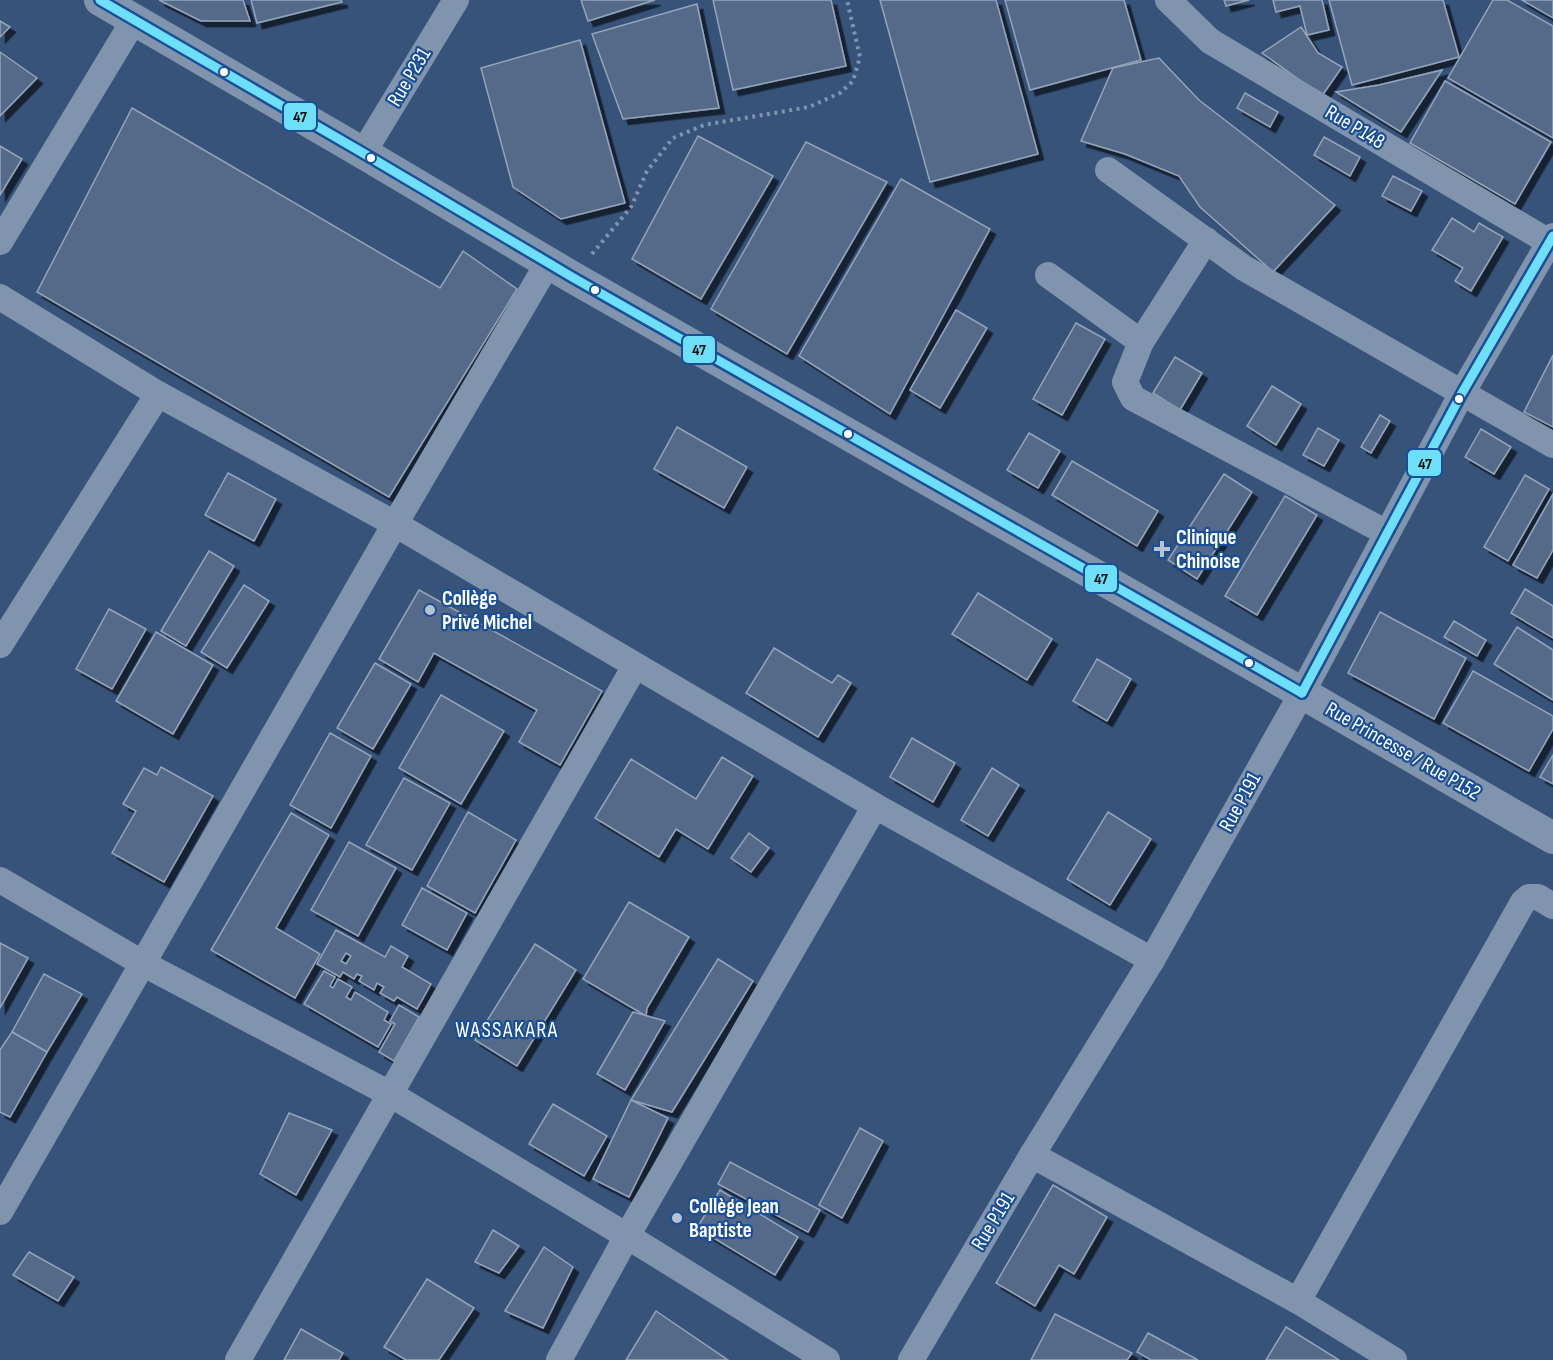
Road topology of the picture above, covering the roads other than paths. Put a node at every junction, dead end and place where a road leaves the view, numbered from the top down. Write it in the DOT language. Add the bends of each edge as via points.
graph roads {
  1 [pos="100,0"];
  2 [pos="456,0"];
  3 [pos="1168,0"];
  4 [pos="134,20"];
  5 [pos="363,153"];
  6 [pos="1108,170"];
  7 [pos="1551,239"];
  8 [pos="1206,240"];
  9 [pos="0,242"];
  10 [pos="560,270"];
  11 [pos="1048,275"];
  12 [pos="0,297"];
  13 [pos="1141,342"];
  14 [pos="1462,393"];
  15 [pos="158,394"];
  16 [pos="1553,445"];
  17 [pos="395,524"];
  18 [pos="1387,533"];
  19 [pos="0,645"];
  20 [pos="635,666"];
  21 [pos="1302,693"];
  22 [pos="875,806"];
  23 [pos="1553,838"];
  24 [pos="0,880"];
  25 [pos="1553,906"];
  26 [pos="1152,960"];
  27 [pos="142,963"];
  28 [pos="390,1094"];
  29 [pos="1032,1155"];
  30 [pos="0,1212"];
  31 [pos="627,1236"];
  32 [pos="1298,1302"];
  33 [pos="1384,1357"];
  34 [pos="237,1360"];
  35 [pos="559,1360"];
  36 [pos="826,1360"];
  37 [pos="911,1360"];
  1 -- 4 [label="street, Rue Princesse / Rue P152"];
  2 -- 5 [label="street, Rue P231"];
  3 -- 7 [label="street, Rue P148" via="1210,41"];
  4 -- 5 [label="street, Rue Princesse / Rue P152"];
  4 -- 9 [label="street"];
  5 -- 10 [label="street, Rue Princesse / Rue P152"];
  6 -- 8 [label="street"];
  7 -- 14 [label="street, Rue P191"];
  8 -- 13 [label="street"];
  8 -- 14 [label="street" via="1244,268"];
  10 -- 17 [label="street"];
  10 -- 21 [label="street, Rue Princesse / Rue P152"];
  11 -- 13 [label="street"];
  12 -- 15 [label="street"];
  13 -- 18 [label="street" via="1125,382 1133,398"];
  14 -- 16 [label="street"];
  14 -- 18 [label="street, Rue P191"];
  15 -- 17 [label="street"];
  15 -- 19 [label="street"];
  17 -- 20 [label="street"];
  17 -- 27 [label="street"];
  18 -- 21 [label="street, Rue P191"];
  20 -- 22 [label="street"];
  20 -- 28 [label="street"];
  21 -- 23 [label="street, Rue Princesse / Rue P152"];
  21 -- 26 [label="street, Rue P191"];
  22 -- 26 [label="street"];
  22 -- 31 [label="street"];
  24 -- 27 [label="street"];
  25 -- 32 [label="street" via="1538,897 1523,902"];
  26 -- 29 [label="street, Rue P191"];
  27 -- 28 [label="street"];
  27 -- 30 [label="street"];
  28 -- 31 [label="street"];
  28 -- 34 [label="street"];
  29 -- 32 [label="street"];
  29 -- 37 [label="street, Rue P191"];
  31 -- 35 [label="street"];
  31 -- 36 [label="street"];
  32 -- 33 [label="street"];
}
